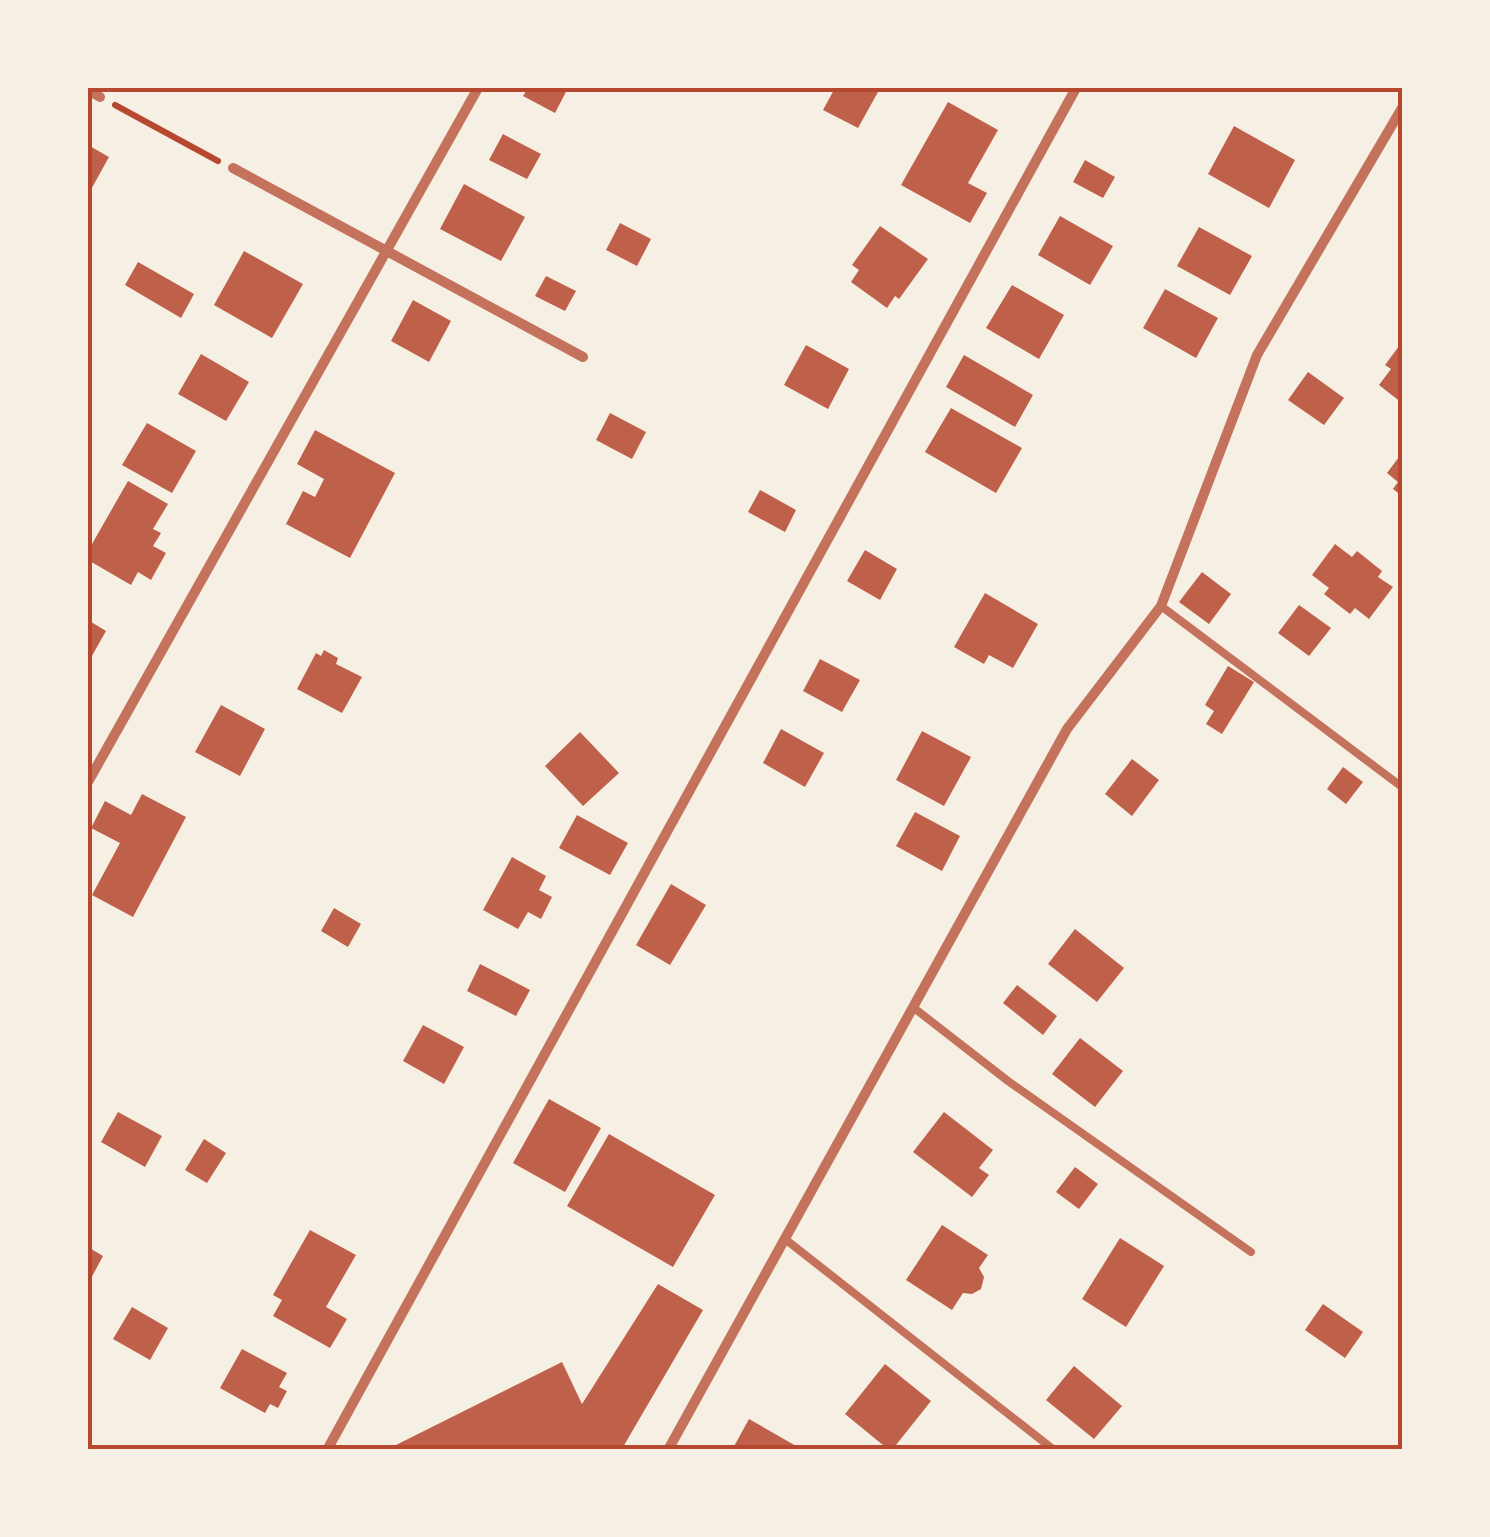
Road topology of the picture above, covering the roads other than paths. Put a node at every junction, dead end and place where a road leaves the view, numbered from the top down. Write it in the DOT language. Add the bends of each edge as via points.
graph roads {
  1 [pos="478,88"];
  2 [pos="1076,88"];
  3 [pos="88,90"];
  4 [pos="100,98"];
  5 [pos="1402,108"];
  6 [pos="232,168"];
  7 [pos="386,251"];
  8 [pos="583,357"];
  9 [pos="1162,606"];
  10 [pos="88,782"];
  11 [pos="1402,787"];
  12 [pos="914,1008"];
  13 [pos="785,1238"];
  14 [pos="1251,1252"];
  15 [pos="327,1450"];
  16 [pos="668,1450"];
  17 [pos="1054,1450"];
  1 -- 7 [label="street"];
  2 -- 15 [label="street"];
  3 -- 4 [label="street"];
  5 -- 9 [label="street" via="1256,355"];
  6 -- 7 [label="street"];
  7 -- 8 [label="street"];
  7 -- 10 [label="street"];
  9 -- 11 [label="lane"];
  9 -- 12 [label="street" via="1067,729"];
  12 -- 13 [label="street"];
  12 -- 14 [label="lane"];
  13 -- 16 [label="street"];
  13 -- 17 [label="lane"];
}
